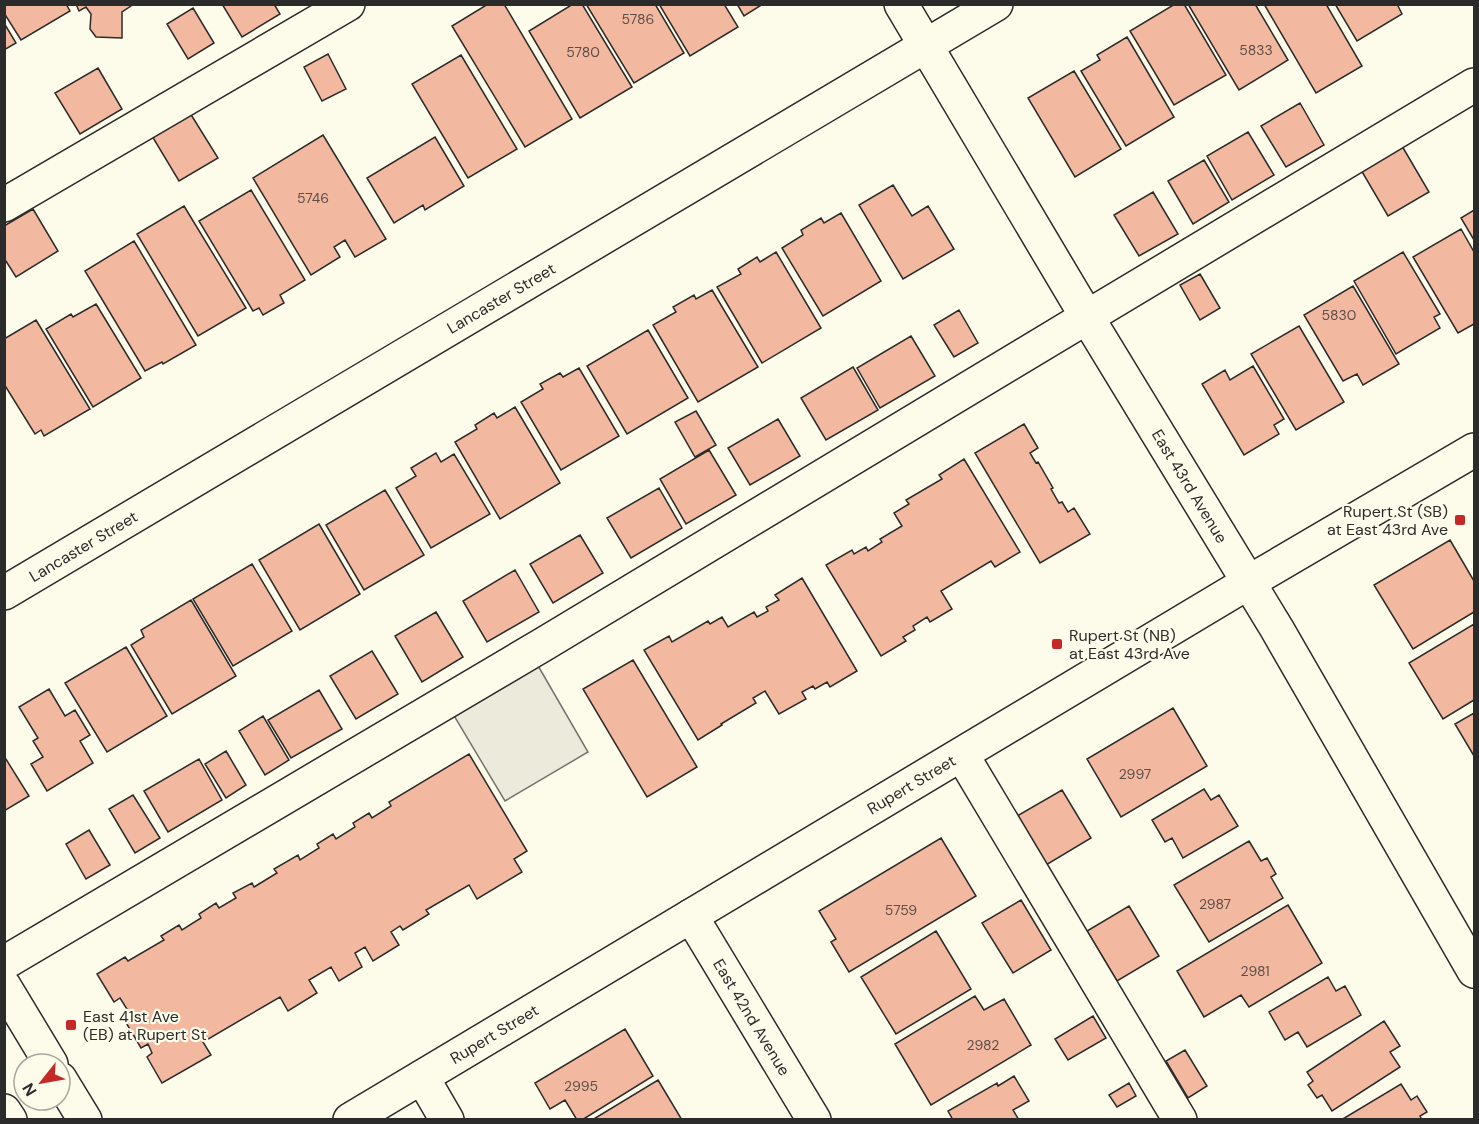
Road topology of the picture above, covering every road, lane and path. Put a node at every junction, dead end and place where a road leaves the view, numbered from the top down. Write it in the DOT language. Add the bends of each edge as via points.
graph roads {
  1 [pos="348,4"];
  2 [pos="901,4"];
  3 [pos="996,4"];
  4 [pos="925,47"];
  5 [pos="1474,85"];
  6 [pos="4,205"];
  7 [pos="1087,317"];
  8 [pos="1474,450"];
  9 [pos="1249,582"];
  10 [pos="4,593"];
  11 [pos="962,755"];
  12 [pos="691,916"];
  13 [pos="4,963"];
  14 [pos="1474,972"];
  15 [pos="4,986"];
  16 [pos="44,1052"];
  17 [pos="422,1077"];
  18 [pos="72,1099"];
  19 [pos="4,1111"];
  20 [pos="10,1119"];
  21 [pos="84,1119"];
  22 [pos="350,1119"];
  23 [pos="447,1119"];
  24 [pos="814,1119"];
  25 [pos="1180,1119"];
  1 -- 6 [label="street"];
  2 -- 4 [label="street, East 43rd Avenue"];
  3 -- 4 [label="street, Lancaster Street"];
  4 -- 7 [label="street, East 43rd Avenue"];
  4 -- 10 [label="street, Lancaster Street"];
  5 -- 7 [label="street"];
  7 -- 9 [label="street, East 43rd Avenue"];
  7 -- 13 [label="street" via="555,638"];
  8 -- 9 [label="street, Rupert Street"];
  9 -- 11 [label="street, Rupert Street"];
  9 -- 14 [label="street, East 43rd Avenue"];
  11 -- 12 [label="street, Rupert Street"];
  11 -- 25 [label="street"];
  12 -- 17 [label="street, Rupert Street"];
  12 -- 24 [label="street, East 42nd Avenue"];
  15 -- 16 [label="street"];
  17 -- 22 [label="street, Rupert Street"];
  17 -- 23 [label="street"];
  18 -- 21 [label="street"];
  19 -- 20 [label="street"];
}
